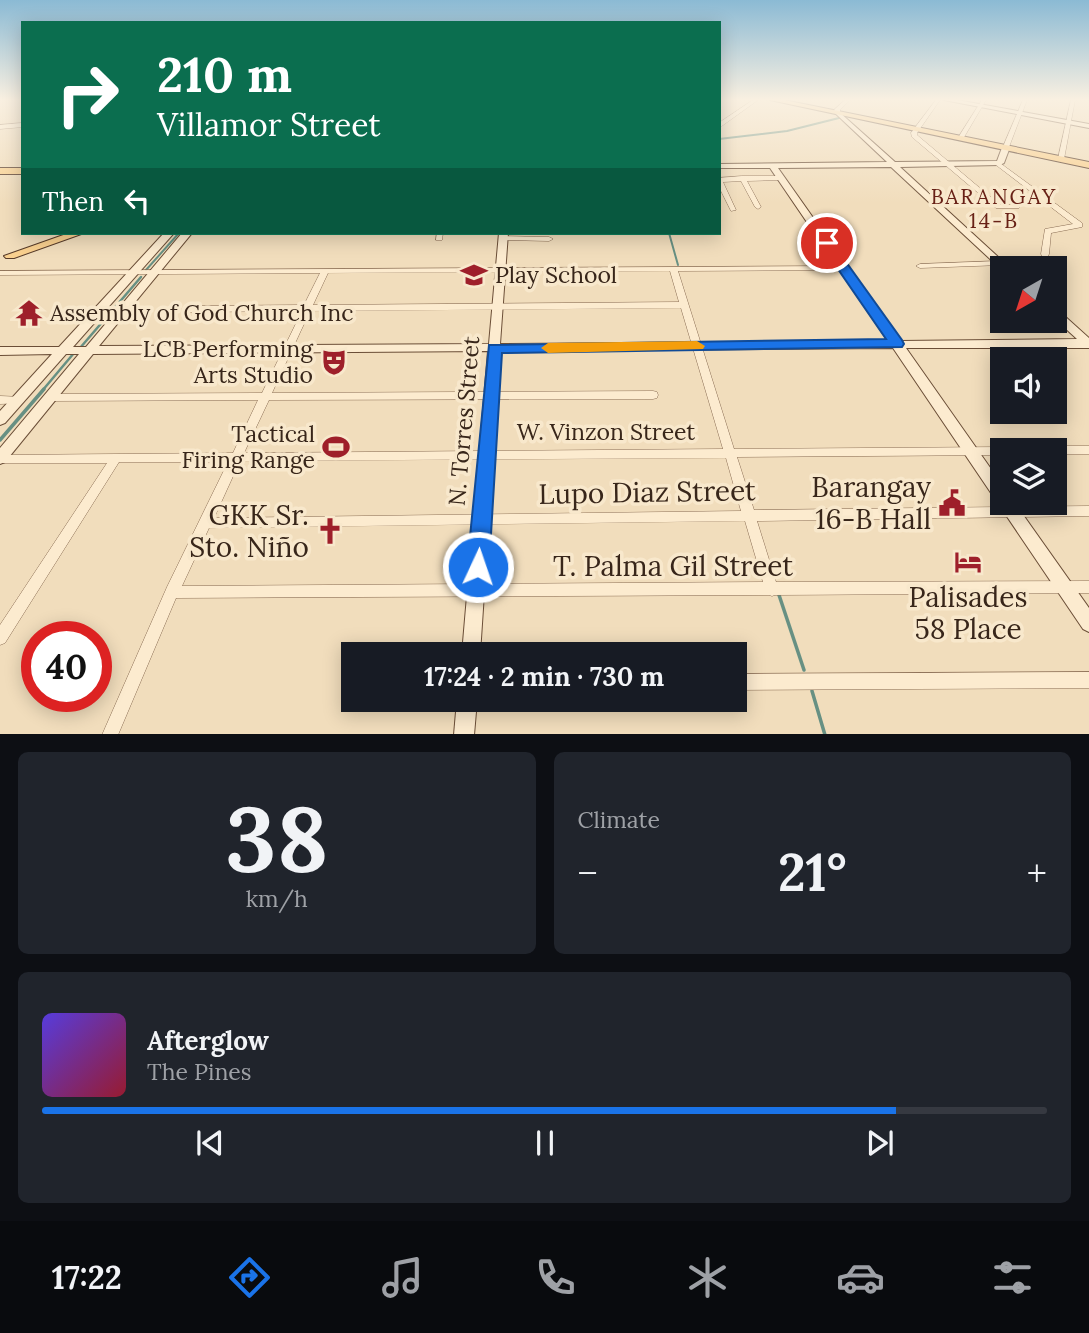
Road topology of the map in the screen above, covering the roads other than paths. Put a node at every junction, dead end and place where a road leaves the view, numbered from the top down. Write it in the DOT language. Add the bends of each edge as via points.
graph roads {
  1 [pos="861,134"];
  2 [pos="913,134"];
  3 [pos="942,134"];
  4 [pos="963,134"];
  5 [pos="1011,134"];
  6 [pos="1067,134"];
  7 [pos="961,138"];
  8 [pos="1006,148"];
  9 [pos="1061,159"];
  10 [pos="948,164"];
  11 [pos="998,164"];
  12 [pos="1089,164"];
  13 [pos="894,165"];
  14 [pos="721,166"];
  15 [pos="773,166"];
  16 [pos="0,169"];
  17 [pos="21,169"];
  18 [pos="742,178"];
  19 [pos="781,178"];
  20 [pos="721,180"];
  21 [pos="721,184"];
  22 [pos="758,207"];
  23 [pos="1017,207"];
  24 [pos="733,210"];
  25 [pos="55,235"];
  26 [pos="60,235"];
  27 [pos="67,235"];
  28 [pos="72,235"];
  29 [pos="167,235"];
  30 [pos="185,235"];
  31 [pos="503,235"];
  32 [pos="549,239"];
  33 [pos="42,243"];
  34 [pos="1045,254"];
  35 [pos="991,256"];
  36 [pos="5,259"];
  37 [pos="990,265"];
  38 [pos="920,267"];
  39 [pos="502,268"];
  40 [pos="844,268"];
  41 [pos="673,269"];
  42 [pos="325,271"];
  43 [pos="0,273"];
  44 [pos="134,273"];
  45 [pos="153,273"];
  46 [pos="682,305"];
  47 [pos="499,306"];
  48 [pos="308,308"];
  49 [pos="187,309"];
  50 [pos="1068,325"];
  51 [pos="897,344"];
  52 [pos="1089,344"];
  53 [pos="695,346"];
  54 [pos="495,348"];
  55 [pos="64,350"];
  56 [pos="288,350"];
  57 [pos="0,351"];
  58 [pos="89,351"];
  59 [pos="266,395"];
  60 [pos="491,395"];
  61 [pos="653,395"];
  62 [pos="50,397"];
  63 [pos="0,400"];
  64 [pos="18,400"];
  65 [pos="0,420"];
  66 [pos="1067,450"];
  67 [pos="1089,450"];
  68 [pos="971,451"];
  69 [pos="990,451"];
  70 [pos="729,452"];
  71 [pos="487,454"];
  72 [pos="236,457"];
  73 [pos="116,458"];
  74 [pos="0,459"];
  75 [pos="990,479"];
  76 [pos="990,505"];
  77 [pos="1067,510"];
  78 [pos="1089,512"];
  79 [pos="749,514"];
  80 [pos="1015,515"];
  81 [pos="481,519"];
  82 [pos="205,523"];
  83 [pos="1064,587"];
  84 [pos="1089,587"];
  85 [pos="772,590"];
  86 [pos="172,592"];
  87 [pos="477,592"];
  88 [pos="1089,623"];
  89 [pos="0,638"];
  90 [pos="472,642"];
  91 [pos="1089,680"];
  92 [pos="747,682"];
  93 [pos="466,712"];
  94 [pos="110,734"];
  95 [pos="464,734"];
  1 -- 13 [label="street"];
  2 -- 10 [label="street"];
  3 -- 7 [label="main road"];
  4 -- 7 [label="street"];
  5 -- 8 [label="street"];
  6 -- 9 [label="street"];
  7 -- 8 [label="main road"];
  8 -- 9 [label="main road"];
  8 -- 11 [label="street"];
  9 -- 12 [label="main road"];
  10 -- 11 [label="street"];
  10 -- 13 [label="street"];
  10 -- 23 [label="street" via="998,207"];
  11 -- 34 [label="street" via="1079,225 1048,231"];
  13 -- 15 [label="street"];
  13 -- 35 [label="street"];
  14 -- 15 [label="street"];
  15 -- 19 [label="street"];
  16 -- 17 [label="main road"];
  18 -- 19 [label="street"];
  18 -- 20 [label="street"];
  18 -- 22 [label="street"];
  19 -- 40 [label="street"];
  21 -- 24 [label="street"];
  25 -- 33 [label="main road"];
  26 -- 33 [label="main road"];
  27 -- 33 [label="main road"];
  28 -- 33 [label="main road"];
  29 -- 44 [label="street"];
  30 -- 45 [label="street"];
  31 -- 32 [label="street"];
  31 -- 39 [label="street, N. Torres Street"];
  33 -- 36 [label="main road"];
  37 -- 38 [label="street"];
  39 -- 41 [label="street"];
  39 -- 42 [label="street"];
  39 -- 47 [label="street, N. Torres Street"];
  40 -- 41 [label="street"];
  40 -- 51 [label="street"];
  41 -- 46 [label="street"];
  42 -- 45 [label="street"];
  42 -- 48 [label="street"];
  43 -- 44 [label="street"];
  44 -- 45 [label="street"];
  44 -- 55 [label="street"];
  45 -- 58 [label="street"];
  46 -- 47 [label="street"];
  46 -- 53 [label="street"];
  47 -- 48 [label="street"];
  47 -- 54 [label="street, N. Torres Street"];
  48 -- 49 [label="street"];
  48 -- 56 [label="street"];
  50 -- 52 [label="street"];
  51 -- 52 [label="street"];
  51 -- 53 [label="street"];
  51 -- 68 [label="street"];
  53 -- 54 [label="street"];
  53 -- 70 [label="street"];
  54 -- 56 [label="street"];
  54 -- 60 [label="street, N. Torres Street"];
  55 -- 57 [label="street"];
  55 -- 58 [label="street"];
  55 -- 64 [label="street"];
  56 -- 58 [label="street"];
  56 -- 59 [label="street"];
  58 -- 62 [label="street"];
  59 -- 60 [label="street"];
  59 -- 62 [label="street"];
  59 -- 72 [label="street"];
  60 -- 61 [label="street"];
  60 -- 71 [label="street, N. Torres Street"];
  62 -- 74 [label="street"];
  63 -- 64 [label="street"];
  64 -- 65 [label="street"];
  66 -- 67 [label="street"];
  68 -- 69 [label="street, W. Vinzon Street"];
  68 -- 70 [label="street, W. Vinzon Street"];
  68 -- 75 [label="street"];
  70 -- 71 [label="street, W. Vinzon Street"];
  70 -- 79 [label="street"];
  71 -- 72 [label="street, W. Vinzon Street"];
  71 -- 81 [label="street, N. Torres Street"];
  72 -- 73 [label="street, W. Vinzon Street"];
  72 -- 82 [label="street"];
  73 -- 74 [label="street, W. Vinzon Street"];
  73 -- 89 [label="street"];
  76 -- 79 [label="street, Lupo Diaz Street"];
  77 -- 78 [label="street, Lupo Diaz Street"];
  79 -- 81 [label="street, Lupo Diaz Street"];
  79 -- 85 [label="street"];
  80 -- 83 [label="street"];
  81 -- 82 [label="street, Lupo Diaz Street"];
  81 -- 87 [label="street, N. Torres Street"];
  82 -- 86 [label="street"];
  83 -- 84 [label="street, T. Palma Gil Street"];
  83 -- 85 [label="street, T. Palma Gil Street"];
  83 -- 88 [label="street"];
  85 -- 87 [label="street, T. Palma Gil Street"];
  86 -- 87 [label="street, T. Palma Gil Street"];
  86 -- 94 [label="street"];
  87 -- 90 [label="street, N. Torres Street"];
  91 -- 92 [label="street"];
  93 -- 95 [label="street"];
}
